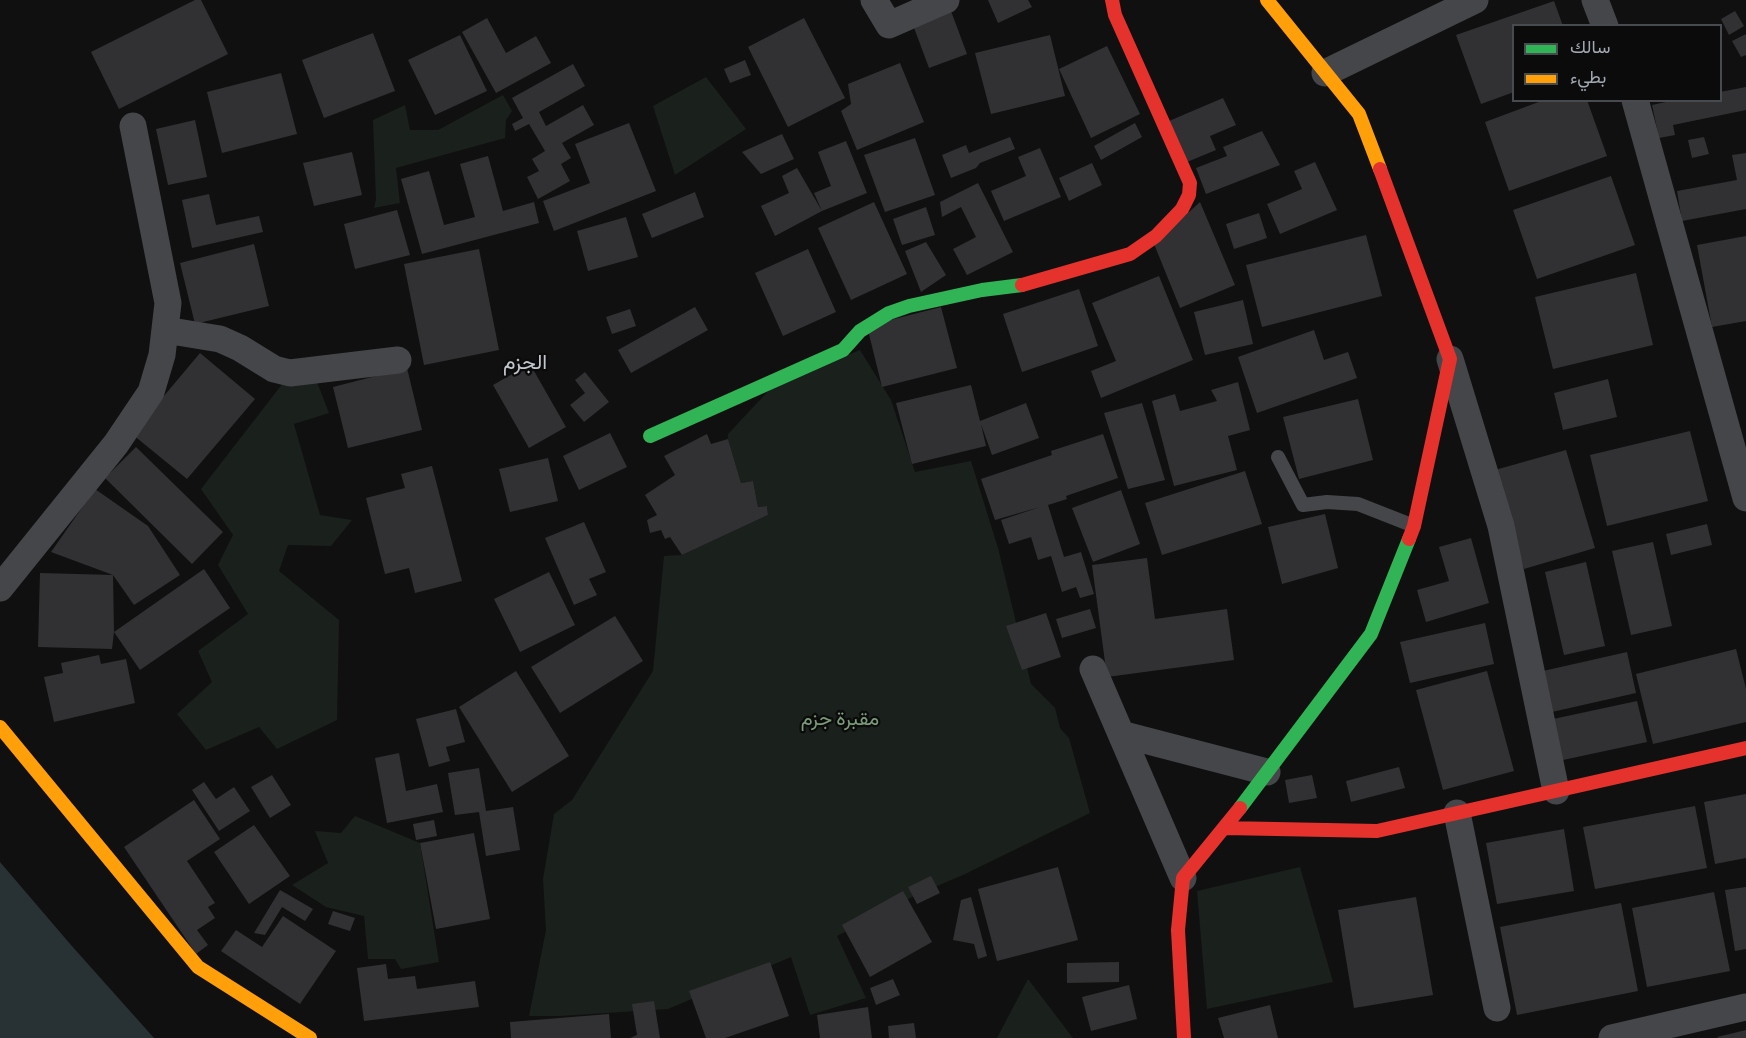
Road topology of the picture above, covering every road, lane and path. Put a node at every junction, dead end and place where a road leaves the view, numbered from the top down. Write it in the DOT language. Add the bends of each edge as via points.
graph roads {
  1 [pos="874,0"];
  2 [pos="946,0"];
  3 [pos="1112,0"];
  4 [pos="1267,0"];
  5 [pos="1475,0"];
  6 [pos="1595,0"];
  7 [pos="1604,24"];
  8 [pos="1325,73"];
  9 [pos="1636,102"];
  10 [pos="133,126"];
  11 [pos="165,330"];
  12 [pos="1450,359"];
  13 [pos="398,360"];
  14 [pos="650,436"];
  15 [pos="1278,457"];
  16 [pos="1746,498"];
  17 [pos="1414,526"];
  18 [pos="0,588"];
  19 [pos="1093,669"];
  20 [pos="0,727"];
  21 [pos="1121,734"];
  22 [pos="1746,748"];
  23 [pos="1268,772"];
  24 [pos="1556,791"];
  25 [pos="1457,813"];
  26 [pos="1225,828"];
  27 [pos="1183,878"];
  28 [pos="1746,1007"];
  29 [pos="1497,1008"];
  30 [pos="310,1038"];
  31 [pos="1184,1038"];
  32 [pos="1612,1038"];
  1 -- 2 [label="street" via="889,25"];
  3 -- 14 [label="street" via="1115,15 1190,183 1182,209 1156,236 1130,254 1018,286 982,290 889,313 860,331 843,350"];
  4 -- 8 [label="street"];
  5 -- 8 [label="street"];
  6 -- 7 [label="street"];
  8 -- 12 [label="street" via="1359,114"];
  9 -- 16 [label="street"];
  10 -- 11 [label="street" via="168,303"];
  11 -- 13 [label="street" via="220,339 274,369 290,373"];
  11 -- 18 [label="street" via="151,392 116,444"];
  12 -- 17 [label="street"];
  12 -- 24 [label="street" via="1501,526"];
  15 -- 17 [label="lane" via="1303,505 1358,504"];
  17 -- 23 [label="street" via="1371,634"];
  19 -- 21 [label="street"];
  20 -- 30 [label="street" via="198,967"];
  21 -- 23 [label="street"];
  21 -- 27 [label="street"];
  22 -- 24 [label="street"];
  23 -- 26 [label="street"];
  24 -- 25 [label="street"];
  25 -- 26 [label="street" via="1377,831"];
  25 -- 29 [label="street"];
  26 -- 27 [label="street"];
  27 -- 31 [label="street" via="1178,930"];
  28 -- 32 [label="street"];
}
